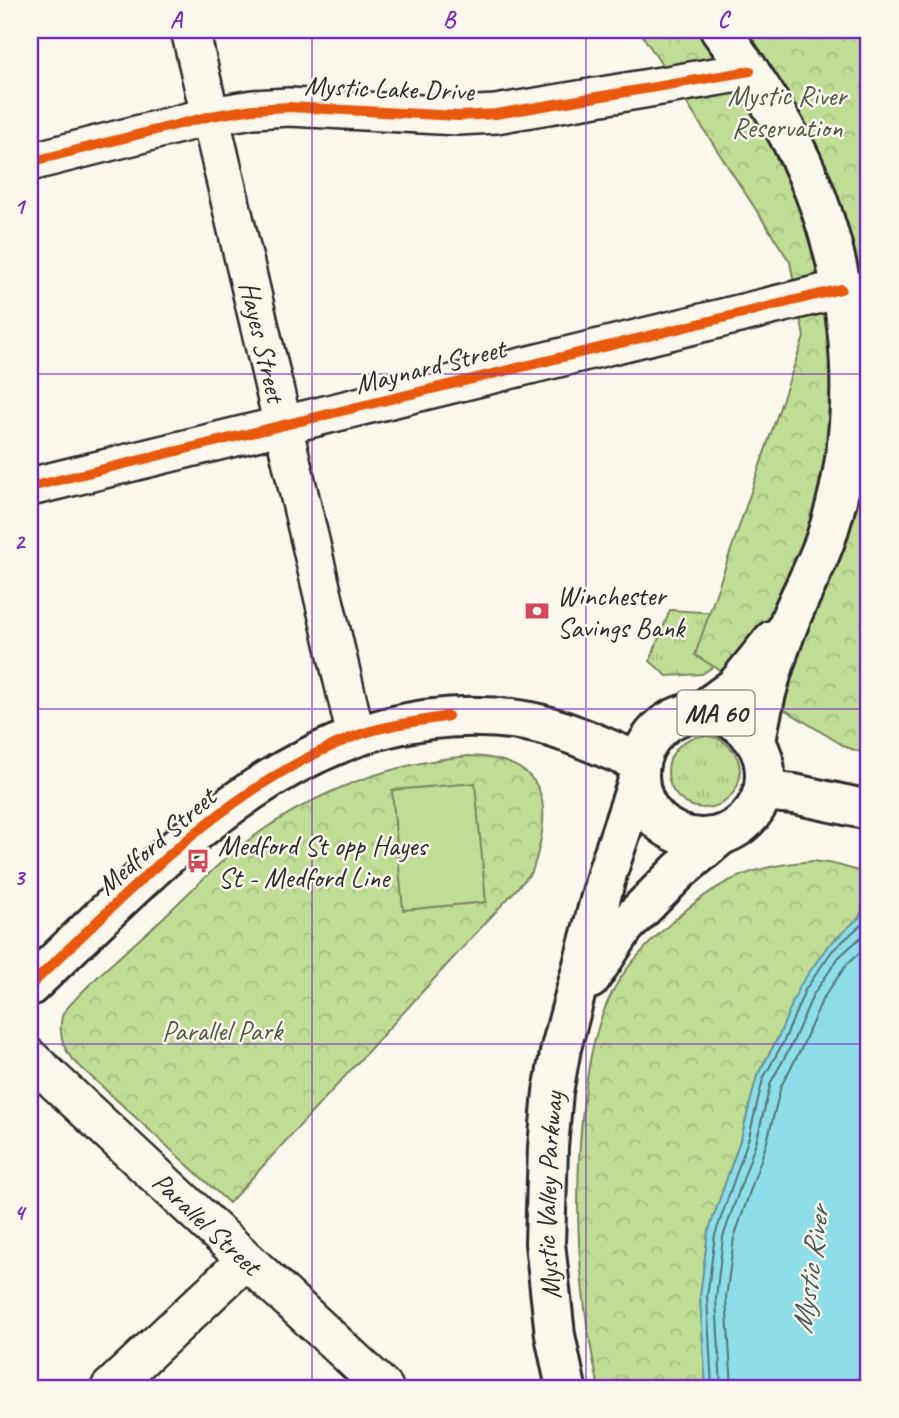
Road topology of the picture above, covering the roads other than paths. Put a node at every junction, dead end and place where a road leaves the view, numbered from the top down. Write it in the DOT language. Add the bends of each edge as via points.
graph roads {
  1 [pos="190,30"];
  2 [pos="720,30"];
  3 [pos="750,71"];
  4 [pos="211,116"];
  5 [pos="30,162"];
  6 [pos="841,289"];
  7 [pos="284,425"];
  8 [pos="30,487"];
  9 [pos="793,613"];
  10 [pos="702,711"];
  11 [pos="356,736"];
  12 [pos="756,742"];
  13 [pos="639,772"];
  14 [pos="763,792"];
  15 [pos="869,810"];
  16 [pos="721,835"];
  17 [pos="30,986"];
  18 [pos="573,1004"];
  19 [pos="30,1058"];
  20 [pos="246,1260"];
  21 [pos="110,1388"];
  22 [pos="384,1388"];
  23 [pos="566,1388"];
  1 -- 4 [label="street, Hayes Street"];
  2 -- 3 [label="main road"];
  3 -- 4 [label="street, Mystic Lake Drive" via="496,114 289,107"];
  3 -- 6 [label="main road" via="805,169"];
  4 -- 5 [label="street, Mystic Lake Drive"];
  4 -- 7 [label="street, Hayes Street"];
  6 -- 7 [label="street, Maynard Street"];
  6 -- 9 [label="main road" via="851,366 847,443 827,536"];
  7 -- 8 [label="street, Maynard Street"];
  7 -- 11 [label="street, Hayes Street"];
  9 -- 10 [label="main road" via="736,686"];
  9 -- 12 [label="main road" via="766,684"];
  10 -- 12 [label="main road, MA 60" via="733,720"];
  10 -- 13 [label="main road, MA 60" via="684,714 658,729 650,738"];
  11 -- 13 [label="main road, Medford Street" via="447,716 521,720 554,728"];
  11 -- 17 [label="main road, Medford Street" via="305,758 223,811 147,874"];
  12 -- 14 [label="main road, MA 60" via="765,767"];
  13 -- 16 [label="main road" via="647,808 670,830 690,837"];
  13 -- 18 [label="main road, Mystic Valley Parkway"];
  14 -- 15 [label="main road"];
  14 -- 16 [label="main road" via="744,822"];
  16 -- 18 [label="main road, Mystic Valley Parkway" via="625,926"];
  18 -- 23 [label="main road, Mystic Valley Parkway" via="554,1092 545,1243"];
  19 -- 20 [label="street, Parallel Street"];
  20 -- 21 [label="street"];
  20 -- 22 [label="street, Parallel Street"];
}
